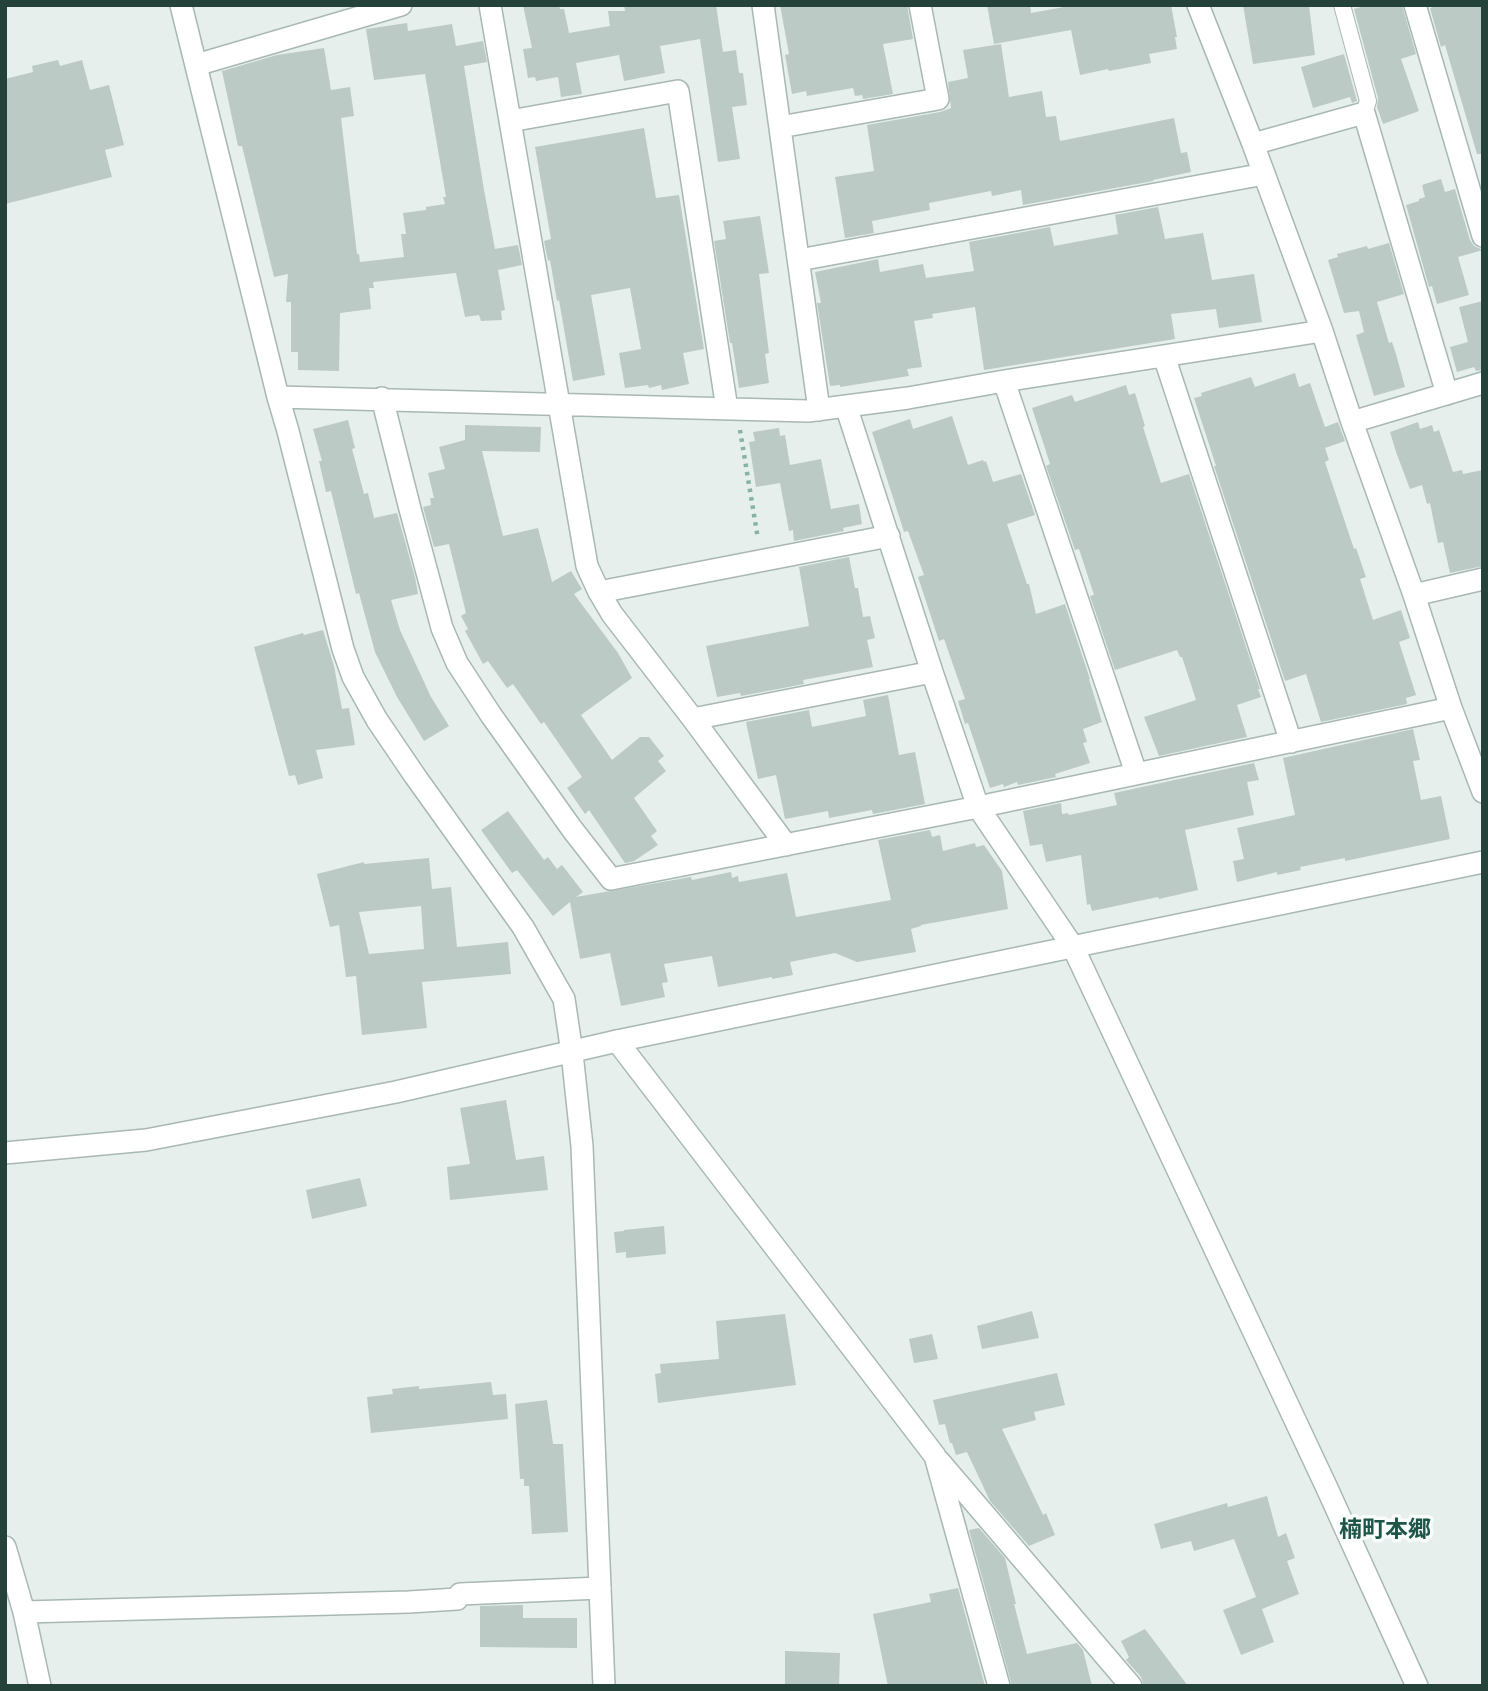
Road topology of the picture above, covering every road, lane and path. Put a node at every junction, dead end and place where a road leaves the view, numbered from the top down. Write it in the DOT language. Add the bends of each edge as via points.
graph roads {
  1 [pos="181,5"];
  2 [pos="401,5"];
  3 [pos="490,5"];
  4 [pos="762,5"];
  5 [pos="920,5"];
  6 [pos="1198,5"];
  7 [pos="1342,5"];
  8 [pos="1415,5"];
  9 [pos="196,65"];
  10 [pos="1364,113"];
  11 [pos="510,121"];
  12 [pos="780,127"];
  13 [pos="1253,144"];
  14 [pos="1264,174"];
  15 [pos="1483,236"];
  16 [pos="799,260"];
  17 [pos="1322,331"];
  18 [pos="1164,356"];
  19 [pos="1004,381"];
  20 [pos="1483,383"];
  21 [pos="1447,394"];
  22 [pos="278,397"];
  23 [pos="382,398"];
  24 [pos="559,404"];
  25 [pos="846,406"];
  26 [pos="732,409"];
  27 [pos="819,410"];
  28 [pos="1352,422"];
  29 [pos="888,536"];
  30 [pos="761,561"];
  31 [pos="1483,579"];
  32 [pos="599,592"];
  33 [pos="1414,595"];
  34 [pos="932,672"];
  35 [pos="1451,708"];
  36 [pos="693,719"];
  37 [pos="1292,742"];
  38 [pos="1136,773"];
  39 [pos="1483,792"];
  40 [pos="978,807"];
  41 [pos="786,845"];
  42 [pos="1483,862"];
  43 [pos="1073,947"];
  44 [pos="617,1041"];
  45 [pos="572,1053"];
  46 [pos="5,1153"];
  47 [pos="935,1456"];
  48 [pos="5,1547"];
  49 [pos="600,1588"];
  50 [pos="24,1612"];
  51 [pos="40,1686"];
  52 [pos="604,1686"];
  53 [pos="999,1686"];
  54 [pos="1131,1686"];
  55 [pos="1417,1686"];
  1 -- 9 [label="street"];
  2 -- 9 [label="street"];
  3 -- 11 [label="street"];
  4 -- 12 [label="street"];
  5 -- 12 [label="street" via="938,99"];
  6 -- 13 [label="street"];
  7 -- 10 [label="lane" via="1368,101"];
  8 -- 15 [label="street"];
  9 -- 22 [label="street"];
  10 -- 13 [label="street"];
  10 -- 21 [label="street"];
  11 -- 24 [label="street"];
  11 -- 26 [label="street" via="678,90"];
  12 -- 16 [label="street"];
  13 -- 14 [label="street"];
  14 -- 16 [label="street"];
  14 -- 17 [label="street"];
  16 -- 27 [label="street"];
  17 -- 18 [label="street"];
  17 -- 28 [label="street"];
  18 -- 19 [label="street"];
  18 -- 37 [label="street"];
  19 -- 25 [label="street"];
  19 -- 38 [label="street"];
  20 -- 21 [label="street"];
  21 -- 28 [label="street"];
  22 -- 23 [label="street"];
  22 -- 45 [label="street" via="353,677 392,743 523,927 564,999"];
  23 -- 24 [label="street"];
  23 -- 41 [label="street" via="442,628 457,663 611,879"];
  24 -- 26 [label="street"];
  24 -- 32 [label="street" via="587,566"];
  25 -- 27 [label="street"];
  25 -- 29 [label="street"];
  26 -- 27 [label="street"];
  26 -- 30 [label="path"];
  28 -- 33 [label="street"];
  29 -- 30 [label="street"];
  29 -- 34 [label="street"];
  30 -- 32 [label="street"];
  31 -- 33 [label="street"];
  32 -- 36 [label="street"];
  33 -- 35 [label="street"];
  34 -- 36 [label="street"];
  34 -- 40 [label="street"];
  35 -- 37 [label="street"];
  35 -- 39 [label="street"];
  36 -- 41 [label="street"];
  37 -- 38 [label="street"];
  38 -- 40 [label="street"];
  40 -- 41 [label="street"];
  40 -- 43 [label="street"];
  42 -- 43 [label="street"];
  43 -- 44 [label="street"];
  43 -- 55 [label="street"];
  44 -- 45 [label="street"];
  44 -- 47 [label="street"];
  45 -- 46 [label="street" via="146,1140"];
  45 -- 49 [label="street" via="582,1146"];
  47 -- 53 [label="street"];
  47 -- 54 [label="street"];
  48 -- 50 [label="street"];
  49 -- 50 [label="street" via="460,1594 457,1599 409,1602"];
  49 -- 52 [label="street"];
  50 -- 51 [label="street"];
}
